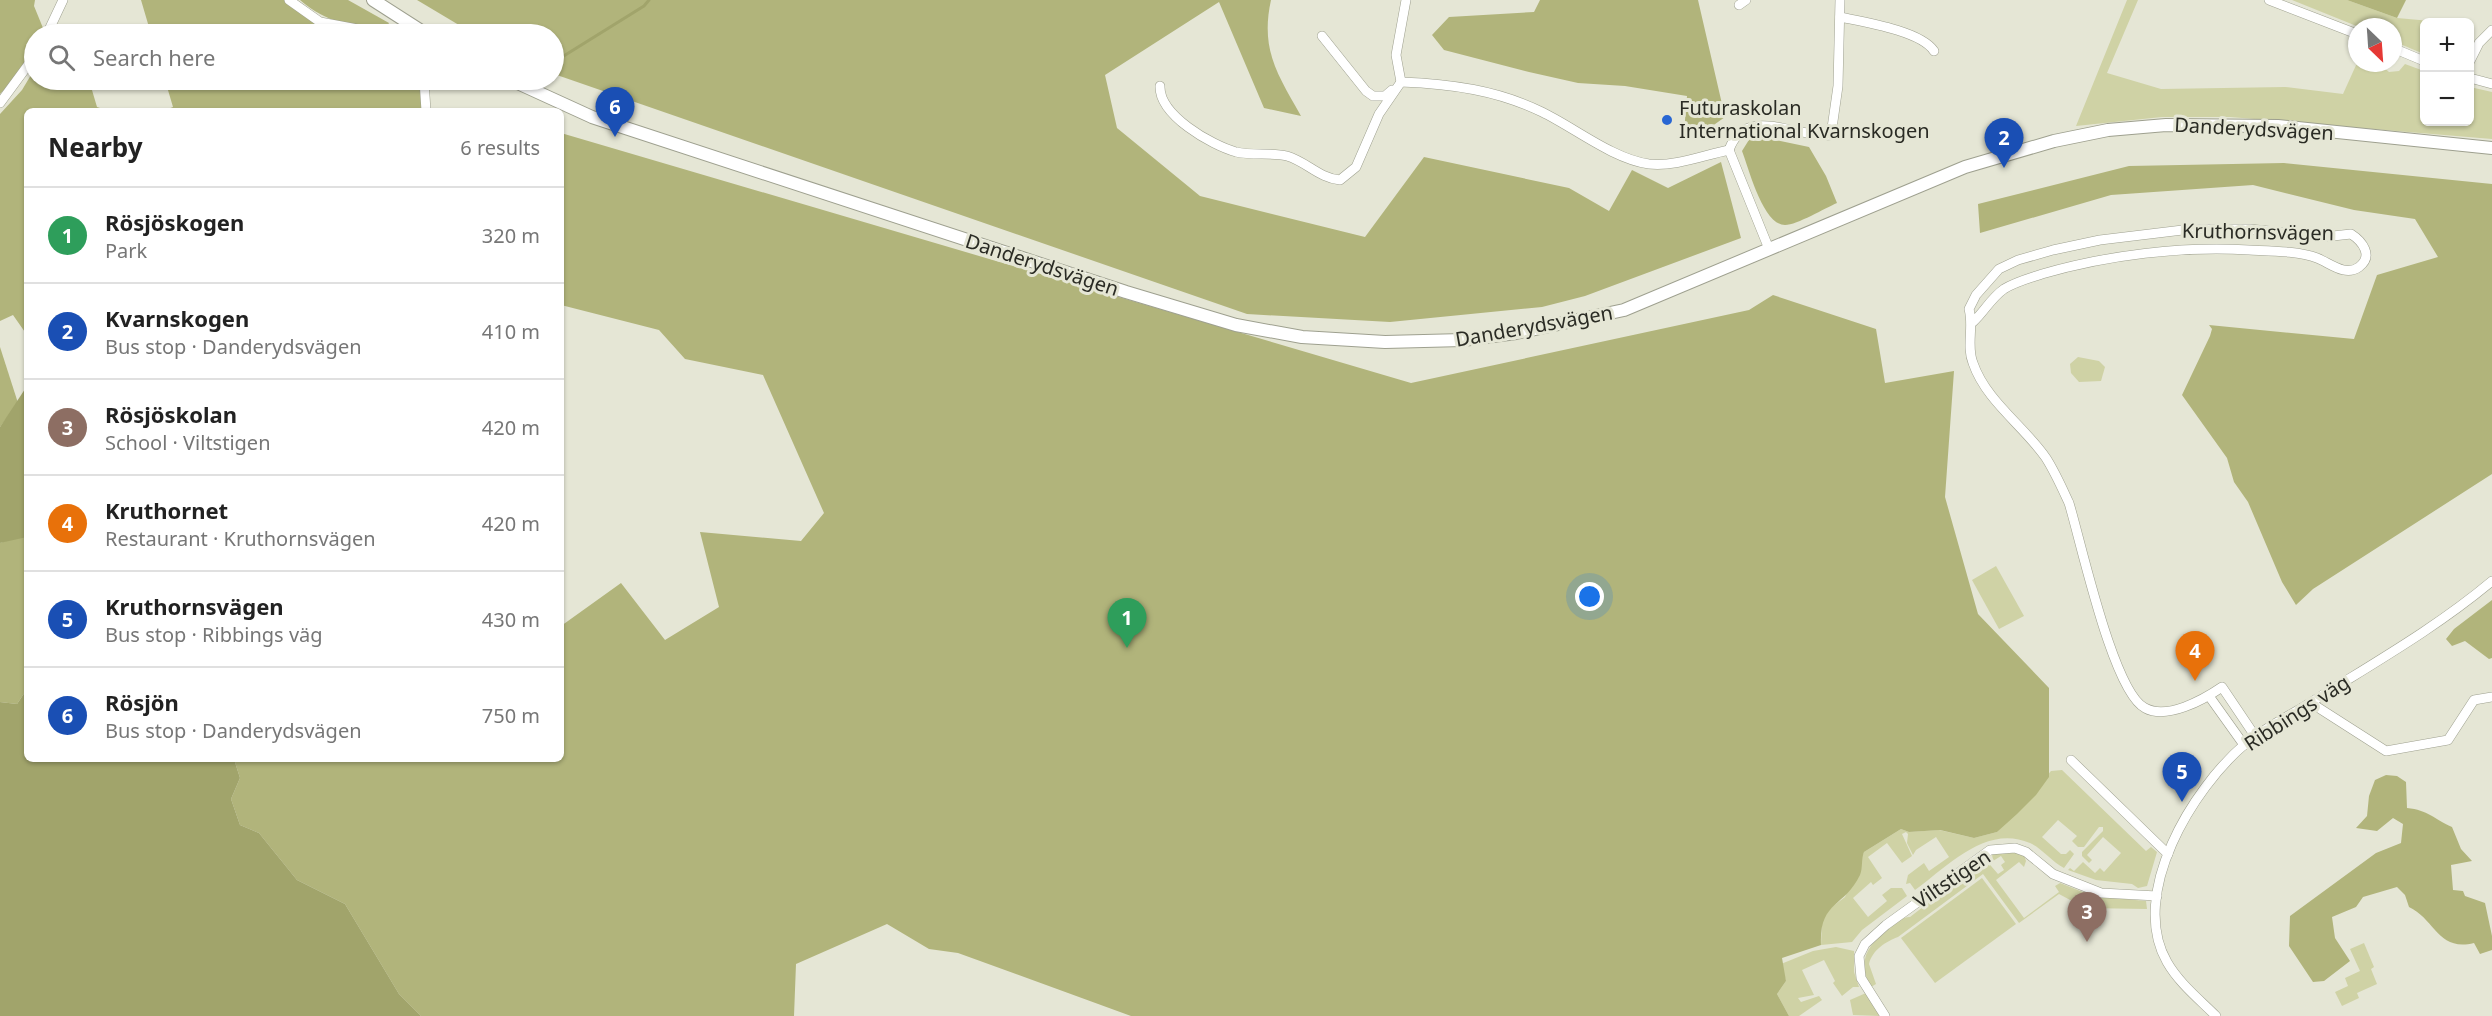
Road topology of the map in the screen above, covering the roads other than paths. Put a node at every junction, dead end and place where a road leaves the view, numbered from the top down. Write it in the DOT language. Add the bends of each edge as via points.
graph roads {
  1 [pos="63,0"];
  2 [pos="289,0"];
  3 [pos="373,0"];
  4 [pos="1406,0"];
  5 [pos="1840,0"];
  6 [pos="2269,0"];
  7 [pos="1840,17"];
  8 [pos="52,24"];
  9 [pos="331,24"];
  10 [pos="410,24"];
  11 [pos="2492,30"];
  12 [pos="2348,31"];
  13 [pos="1322,36"];
  14 [pos="1934,51"];
  15 [pos="2402,52"];
  16 [pos="2474,52"];
  17 [pos="2420,59"];
  18 [pos="24,71"];
  19 [pos="2474,79"];
  20 [pos="1401,82"];
  21 [pos="2492,84"];
  22 [pos="1160,86"];
  23 [pos="425,90"];
  24 [pos="534,90"];
  25 [pos="0,103"];
  26 [pos="426,108"];
  27 [pos="2492,148"];
  28 [pos="1729,150"];
  29 [pos="1768,249"];
  30 [pos="1973,322"];
  31 [pos="2492,581"];
  32 [pos="2209,696"];
  33 [pos="2492,698"];
  34 [pos="2311,703"];
  35 [pos="2255,736"];
  36 [pos="2244,745"];
  37 [pos="2071,760"];
  38 [pos="2168,854"];
  39 [pos="2157,896"];
  40 [pos="1885,1016"];
  41 [pos="2216,1016"];
  1 -- 8 [label="street"];
  2 -- 9 [label="street" via="320,22"];
  3 -- 10 [label="main road"];
  4 -- 20 [label="street" via="1396,55"];
  5 -- 7 [label="street"];
  6 -- 12 [label="street"];
  7 -- 14 [label="street" via="1919,39"];
  7 -- 28 [label="street" via="1838,86 1831,135 1817,136 1765,125 1749,127 1734,138"];
  11 -- 16 [label="street"];
  13 -- 20 [label="street" via="1356,82 1373,96 1385,96"];
  15 -- 17 [label="street"];
  18 -- 25 [label="street"];
  19 -- 21 [label="street"];
  20 -- 22 [label="street" via="1379,114 1356,167 1340,180 1325,179 1286,156 1250,154 1217,144 1171,112 1160,94"];
  20 -- 28 [label="street" via="1494,92 1625,157 1648,164 1666,164"];
  23 -- 26 [label="street"];
  24 -- 29 [label="main road, Danderydsvägen" via="592,117 1126,292 1236,325 1302,337 1376,342 1463,340 1566,324 1624,310"];
  27 -- 29 [label="main road, Danderydsvägen" via="2278,126 2166,124 2108,130 1965,167"];
  28 -- 29 [label="street"];
  30 -- 30 [label="street, Kruthornsvägen" via="2004,289 2060,269 2105,260 2182,251 2249,250 2315,257 2347,271 2360,266 2366,253 2351,234 2324,237 2191,229 2100,240 2044,252 1999,269 1969,309"];
  30 -- 32 [label="street, Kruthornsvägen" via="1971,352 1979,378 2046,458 2069,503 2110,647 2135,700 2162,713"];
  31 -- 34 [label="street, Ribbings väg" via="2457,611"];
  32 -- 35 [label="street, Kruthornsvägen" via="2222,687"];
  32 -- 36 [label="street"];
  33 -- 34 [label="street" via="2474,700 2448,740 2385,751"];
  34 -- 35 [label="street, Ribbings väg"];
  35 -- 36 [label="street, Ribbings väg"];
  36 -- 38 [label="street, Ribbings väg" via="2198,797"];
  37 -- 38 [label="street"];
  38 -- 39 [label="street, Ribbings väg"];
  39 -- 40 [label="street, Viltstigen" via="2101,893 2053,874 2026,852 2014,848 1990,850 1865,944 1859,956 1861,978"];
  39 -- 41 [label="street, Ribbings väg" via="2157,933 2166,961"];
}
